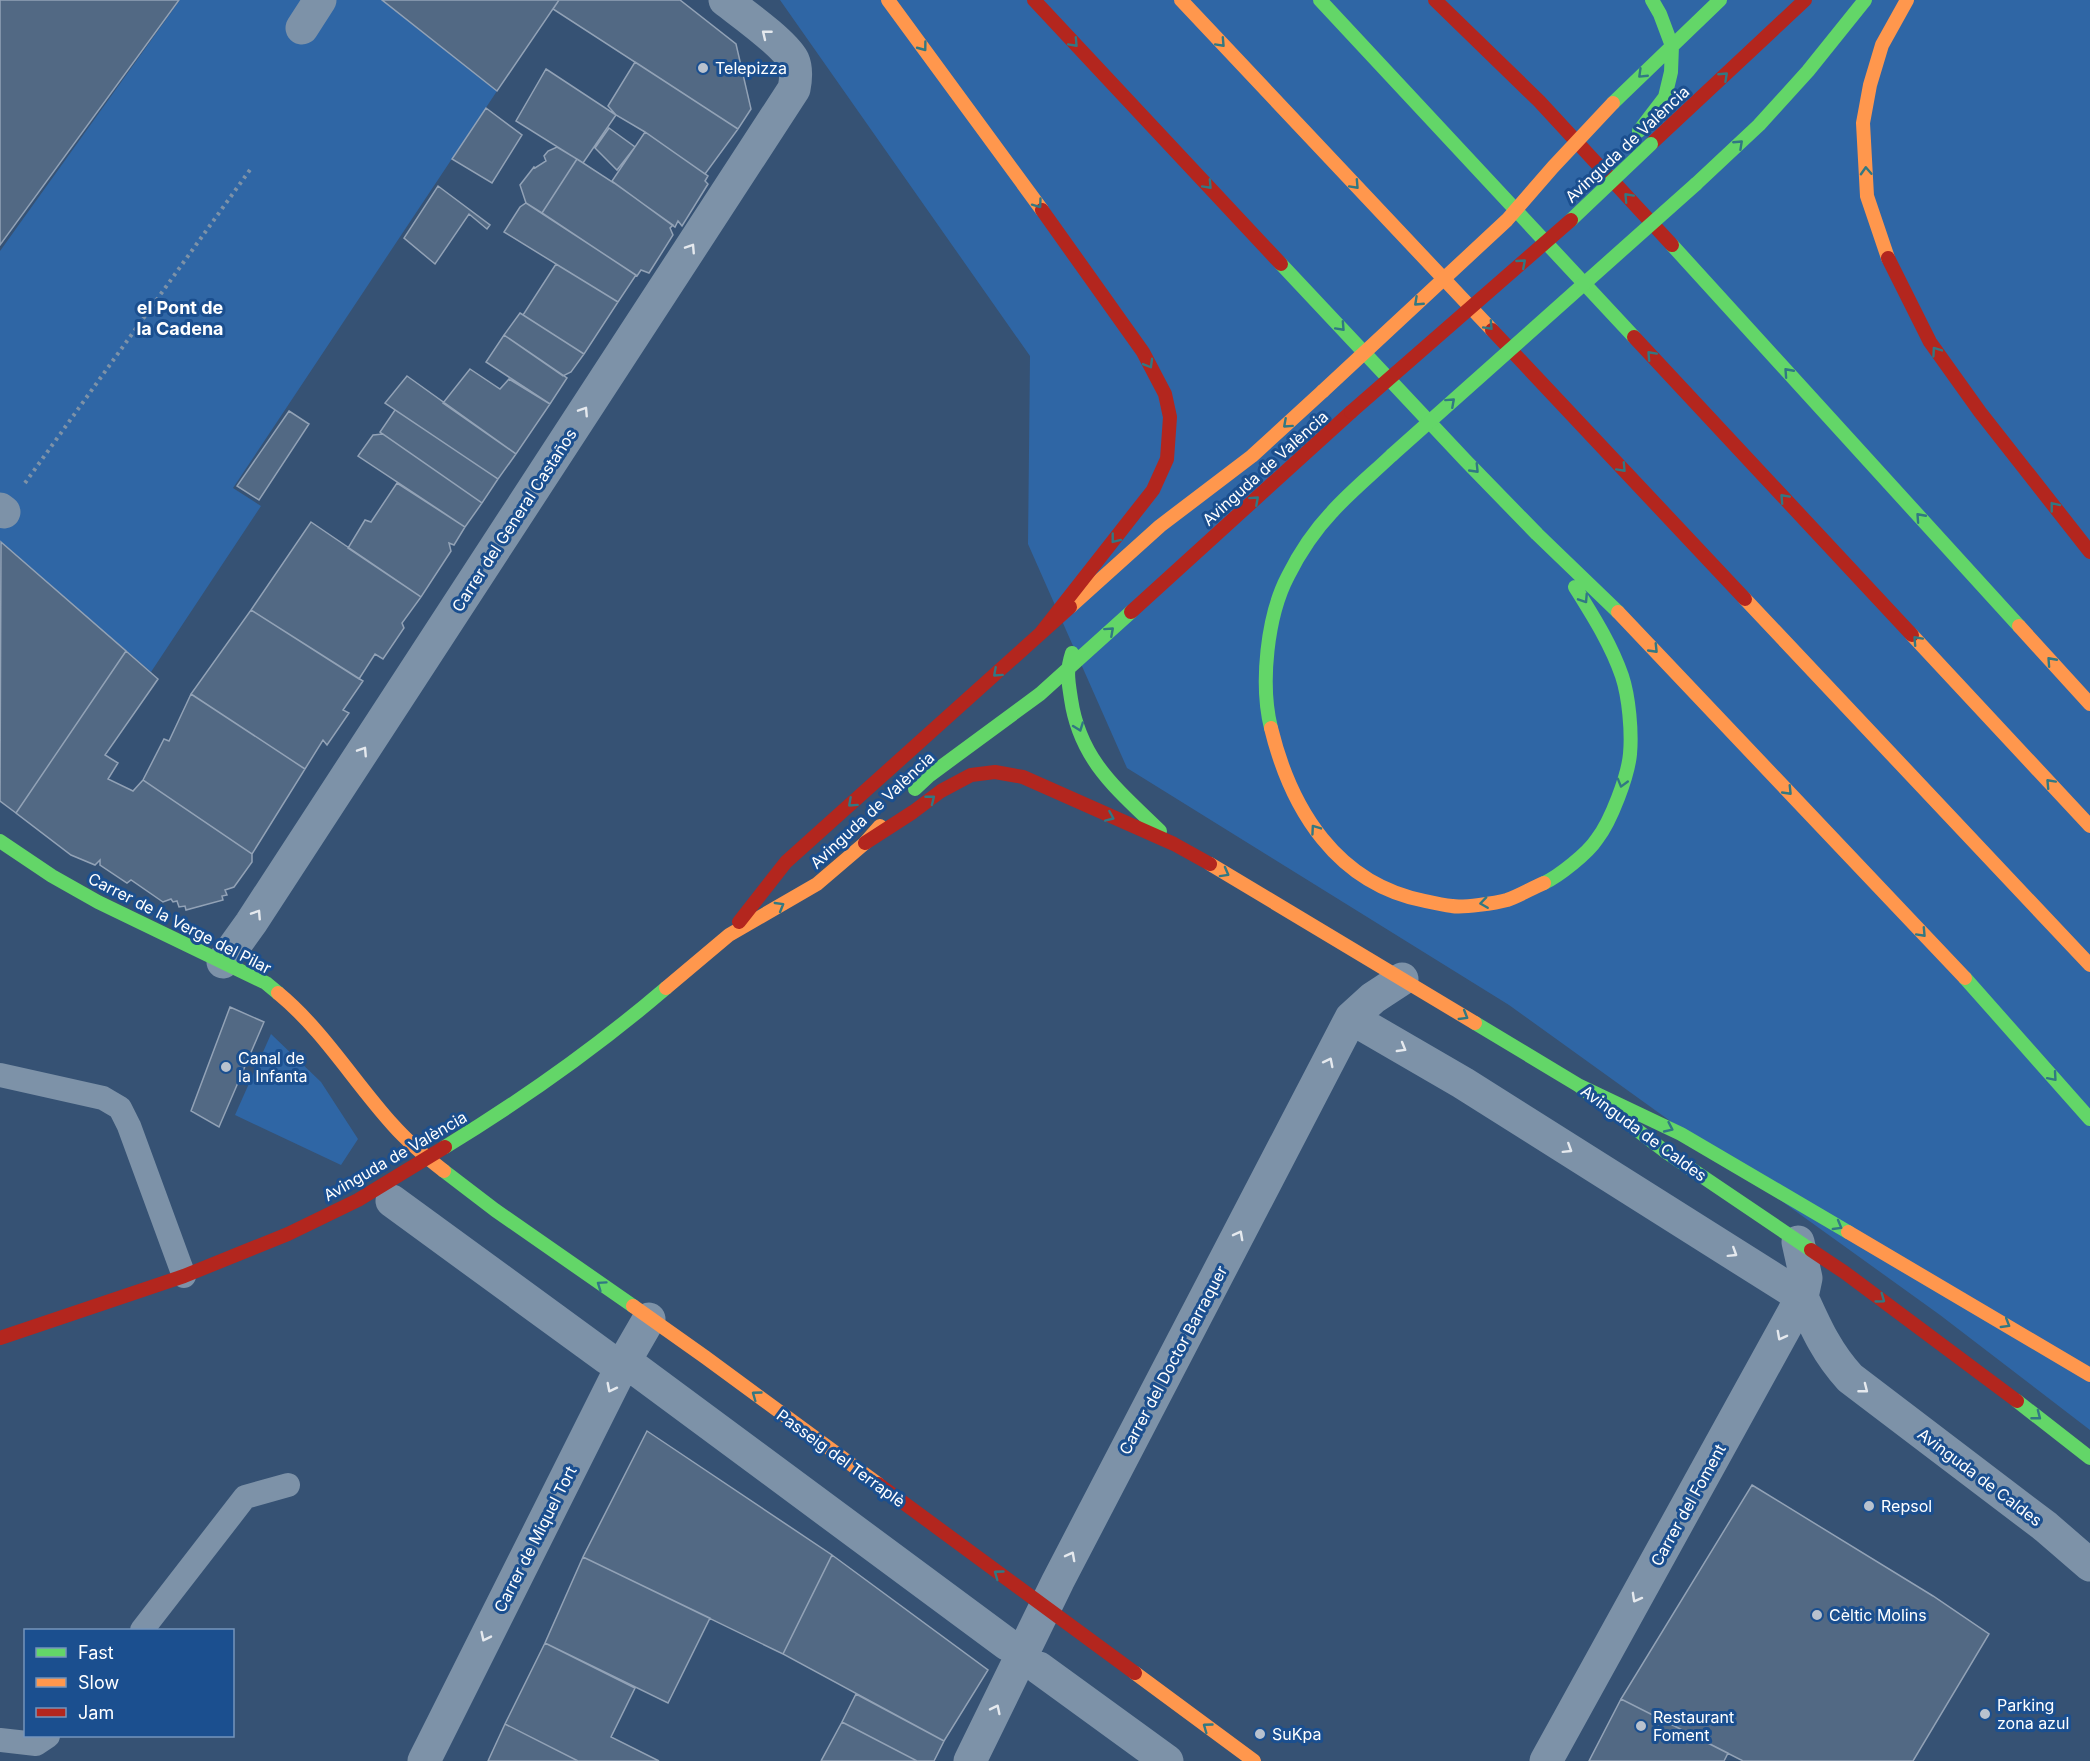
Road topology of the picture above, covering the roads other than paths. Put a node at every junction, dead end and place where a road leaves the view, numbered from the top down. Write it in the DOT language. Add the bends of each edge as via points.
graph roads {
  1 [pos="320,0"];
  2 [pos="725,0"];
  3 [pos="888,0"];
  4 [pos="1034,0"];
  5 [pos="1181,0"];
  6 [pos="1320,0"];
  7 [pos="1435,0"];
  8 [pos="1652,0"];
  9 [pos="1720,0"];
  10 [pos="1805,0"];
  11 [pos="1865,0"];
  12 [pos="1907,0"];
  13 [pos="302,28"];
  14 [pos="1672,46"];
  15 [pos="1636,135"];
  16 [pos="1612,161"];
  17 [pos="1587,206"];
  18 [pos="1252,456"];
  19 [pos="1222,496"];
  20 [pos="1538,534"];
  21 [pos="2090,552"];
  22 [pos="1040,634"];
  23 [pos="1078,641"];
  24 [pos="1067,670"];
  25 [pos="2090,704"];
  26 [pos="2090,826"];
  27 [pos="0,841"];
  28 [pos="865,843"];
  29 [pos="1174,844"];
  30 [pos="729,935"];
  31 [pos="223,962"];
  32 [pos="2090,965"];
  33 [pos="1402,979"];
  34 [pos="1351,1018"];
  35 [pos="0,1075"];
  36 [pos="1578,1085"];
  37 [pos="2090,1119"];
  38 [pos="427,1158"];
  39 [pos="392,1202"];
  40 [pos="1798,1242"];
  41 [pos="184,1276"];
  42 [pos="1802,1297"];
  43 [pos="649,1319"];
  44 [pos="0,1338"];
  45 [pos="607,1358"];
  46 [pos="637,1370"];
  47 [pos="2090,1375"];
  48 [pos="2090,1458"];
  49 [pos="288,1485"];
  50 [pos="2090,1564"];
  51 [pos="1045,1609"];
  52 [pos="143,1629"];
  53 [pos="1007,1644"];
  54 [pos="1039,1668"];
  55 [pos="46,1737"];
  56 [pos="0,1740"];
  57 [pos="424,1761"];
  58 [pos="970,1761"];
  59 [pos="1167,1761"];
  60 [pos="1254,1761"];
  61 [pos="1546,1761"];
  1 -- 13 [label="street"];
  31 -- 2 [label="street, Carrer del General Castaños, one-way" via="258,914 794,88 794,61 784,48"];
  3 -- 22 [label="main road, one-way" via="1143,352 1165,394 1170,417 1167,459 1153,490"];
  4 -- 20 [label="main road, one-way"];
  5 -- 32 [label="main road, one-way"];
  26 -- 6 [label="main road, one-way"];
  25 -- 7 [label="main road, one-way" via="1539,101"];
  8 -- 14 [label="main road"];
  9 -- 14 [label="main road, Avinguda de València"];
  17 -- 10 [label="main road, Avinguda de València, one-way, bridge"];
  20 -- 11 [label="main road, one-way, bridge" via="1585,600 1623,678 1630,755 1617,801 1597,840 1556,877 1507,900 1455,907 1404,897 1364,878 1329,849 1302,812 1279,761 1268,712 1266,671 1270,624 1287,577 1332,512 1759,125"];
  21 -- 12 [label="main road, one-way" via="1930,342 1890,263 1867,196 1863,123 1870,85 1882,45"];
  14 -- 15 [label="main road" via="1665,97"];
  14 -- 18 [label="main road, Avinguda de València, one-way, bridge" via="1613,103 1508,220"];
  16 -- 17 [label="main road, bridge"];
  24 -- 17 [label="main road, Avinguda de València, one-way, bridge"];
  18 -- 19 [label="main road"];
  18 -- 22 [label="main road, Avinguda de València" via="1160,526"];
  20 -- 37 [label="main road, one-way" via="1595,588 1866,873"];
  22 -- 30 [label="main road, Avinguda de València, one-way" via="786,862"];
  23 -- 24 [label="main road, Avinguda de Caldes"];
  24 -- 28 [label="main road, Avinguda de València" via="930,775"];
  24 -- 29 [label="main road, Avinguda de Caldes, one-way" via="1073,711 1087,751 1109,782"];
  27 -- 31 [label="main road, Carrer de la Verge del Pilar" via="98,902"];
  28 -- 29 [label="main road, Avinguda de Caldes, one-way" via="941,791 971,775 995,771 1023,777"];
  30 -- 28 [label="main road, Avinguda de València, one-way" via="817,884"];
  29 -- 33 [label="main road, Avinguda de Caldes, one-way"];
  30 -- 38 [label="main road, Avinguda de València" via="617,1028 487,1121"];
  31 -- 38 [label="main road, Carrer de la Verge del Pilar" via="266,983 300,1011 393,1125"];
  33 -- 34 [label="street, Carrer del Doctor Barraquer"];
  33 -- 36 [label="main road, Avinguda de Caldes, one-way"];
  34 -- 42 [label="street, one-way" via="1463,1083"];
  51 -- 34 [label="street, Carrer del Doctor Barraquer, one-way"];
  35 -- 41 [label="lane" via="103,1098 120,1108"];
  36 -- 40 [label="main road, Avinguda de Caldes" via="1666,1152"];
  36 -- 47 [label="main road, one-way" via="1681,1134"];
  38 -- 41 [label="main road, Avinguda de València" via="358,1200 288,1234"];
  43 -- 38 [label="main road, Passeig del Terraplè, one-way"];
  39 -- 45 [label="street"];
  40 -- 42 [label="street, Carrer del Foment" via="1806,1278"];
  40 -- 48 [label="main road, Avinguda de Caldes, one-way" via="1844,1272"];
  41 -- 44 [label="main road, Avinguda de València"];
  42 -- 50 [label="street, Avinguda de Caldes, one-way" via="1822,1341 1850,1378"];
  42 -- 61 [label="street, Carrer del Foment, one-way"];
  51 -- 43 [label="main road, Passeig del Terraplè, one-way"];
  43 -- 57 [label="street, Carrer de Miquel Tort, one-way"];
  46 -- 53 [label="street"];
  49 -- 52 [label="lane" via="245,1497"];
  58 -- 51 [label="street, Carrer del Doctor Barraquer, one-way"];
  60 -- 51 [label="main road, Passeig del Terraplè, one-way"];
  54 -- 59 [label="street"];
  55 -- 56 [label="lane" via="36,1744"];
}
